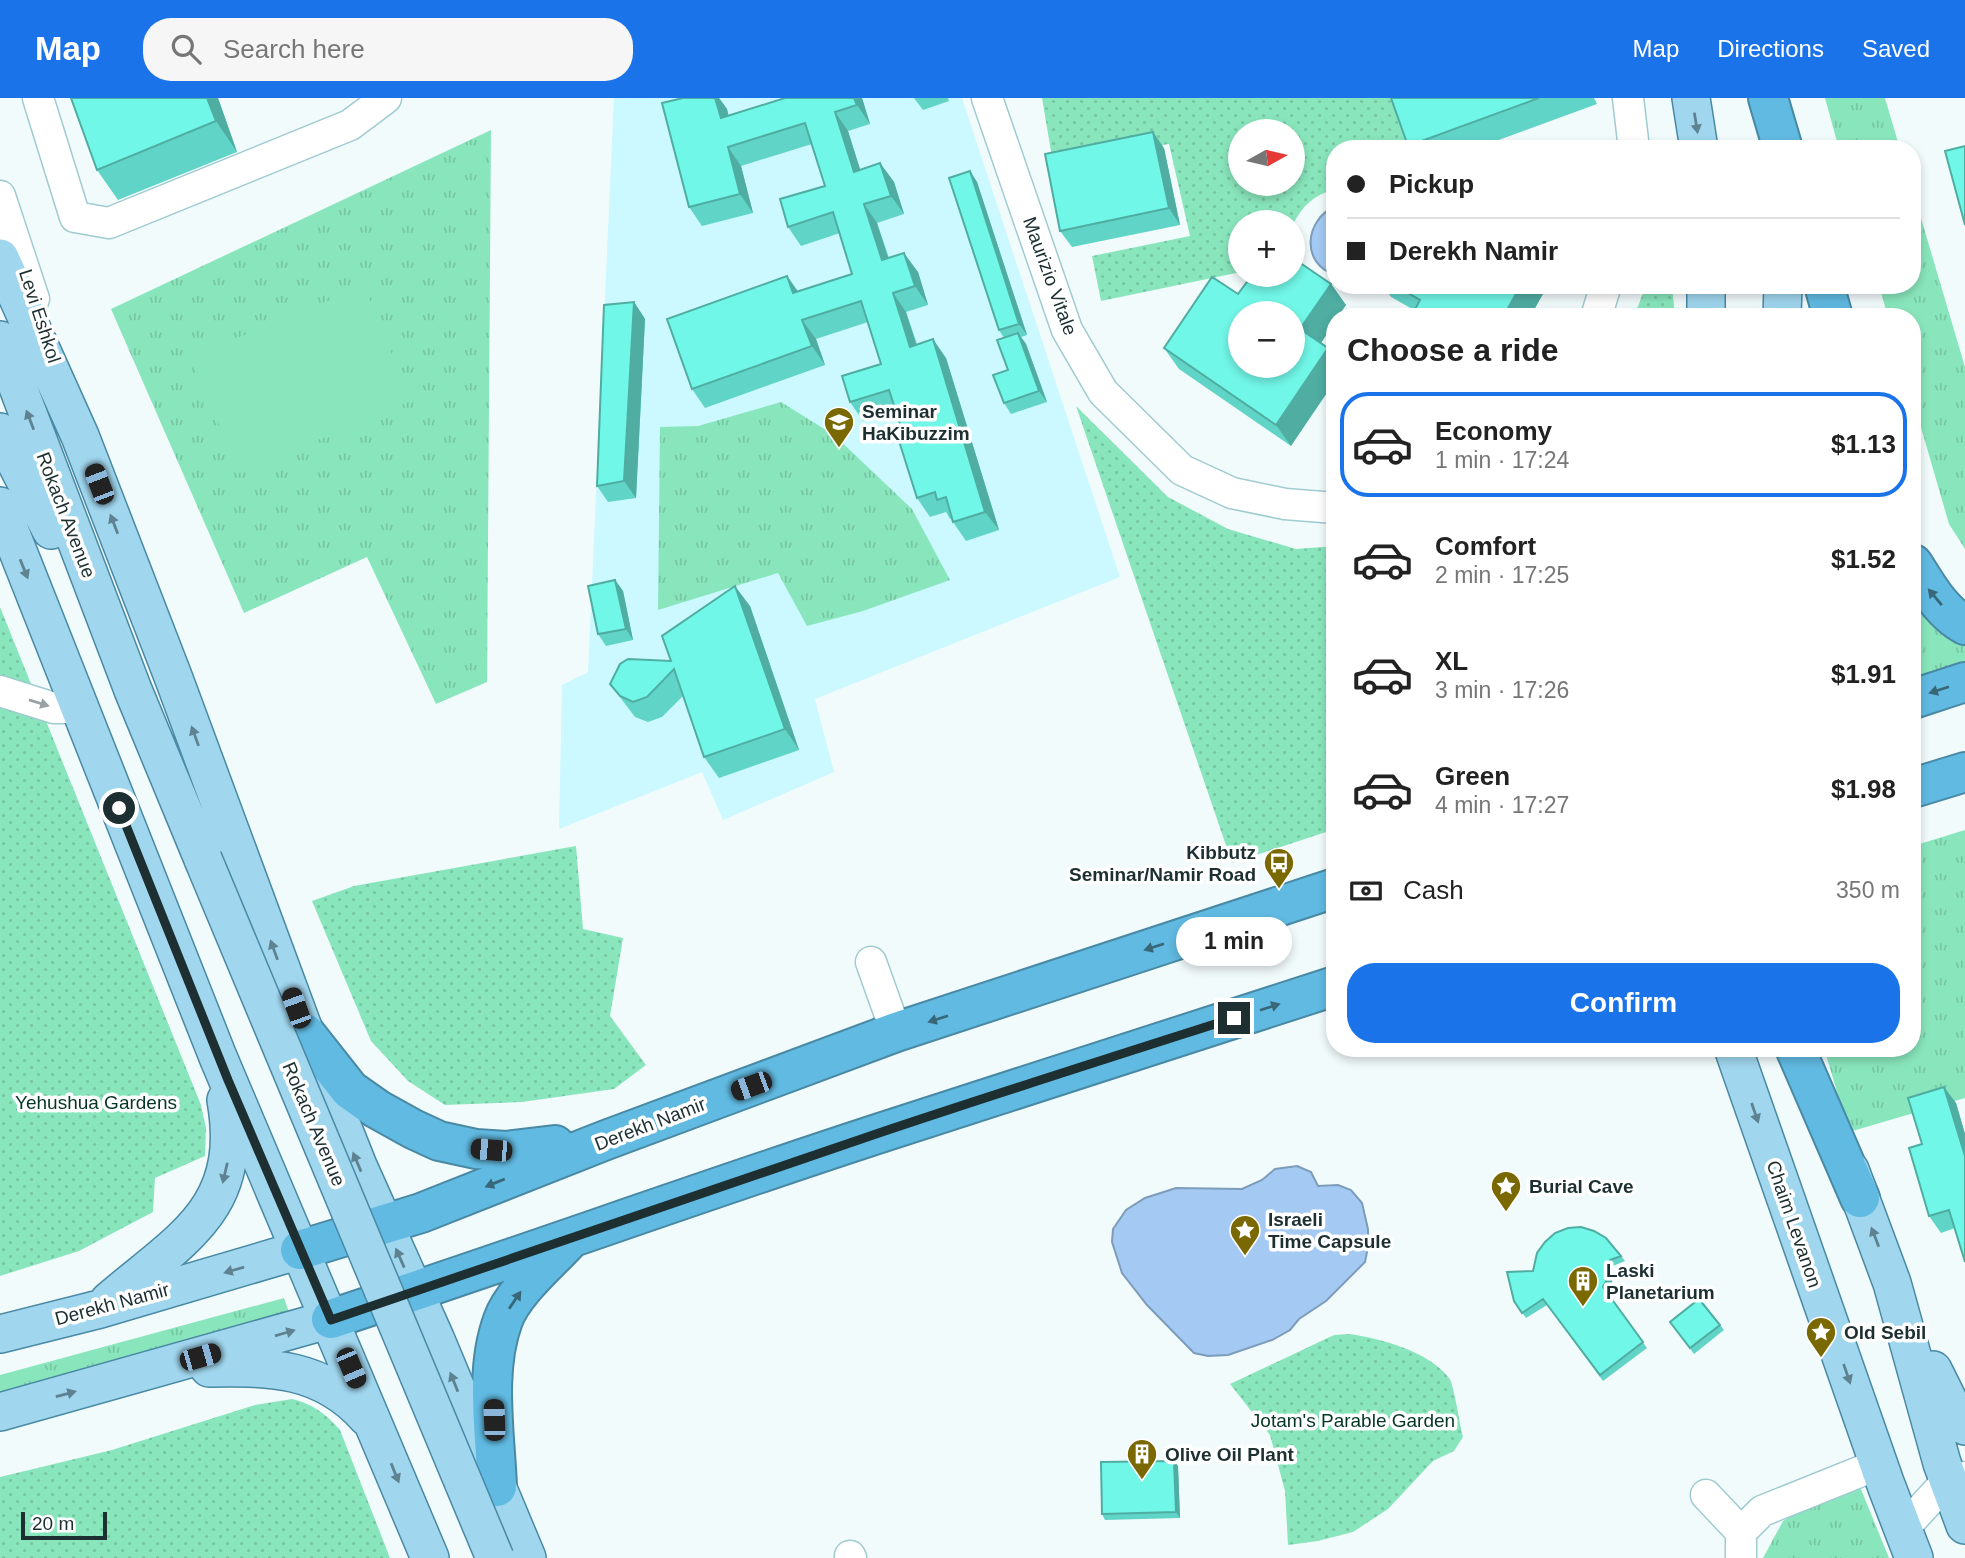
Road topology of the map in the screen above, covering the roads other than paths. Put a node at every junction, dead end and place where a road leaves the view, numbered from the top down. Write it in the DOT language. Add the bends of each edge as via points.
graph roads {
  1 [pos="38,98"];
  2 [pos="386,98"];
  3 [pos="987,98"];
  4 [pos="1628,98"];
  5 [pos="1691,98"];
  6 [pos="1765,98"];
  7 [pos="1633,140"];
  8 [pos="1698,140"];
  9 [pos="1771,140"];
  10 [pos="1780,140"];
  11 [pos="0,196"];
  12 [pos="0,258"];
  13 [pos="0,340"];
  14 [pos="0,432"];
  15 [pos="80,436"];
  16 [pos="0,506"];
  17 [pos="1326,507"];
  18 [pos="1921,577"];
  19 [pos="1965,625"];
  20 [pos="1965,682"];
  21 [pos="133,690"];
  22 [pos="0,691"];
  23 [pos="1921,696"];
  24 [pos="80,708"];
  25 [pos="1326,891"];
  26 [pos="871,962"];
  27 [pos="1326,989"];
  28 [pos="896,1032"];
  29 [pos="305,1033"];
  30 [pos="218,1057"];
  31 [pos="1735,1057"];
  32 [pos="1799,1057"];
  33 [pos="1808,1057"];
  34 [pos="606,1139"];
  35 [pos="1860,1198"];
  36 [pos="385,1224"];
  37 [pos="573,1236"];
  38 [pos="300,1251"];
  39 [pos="1892,1283"];
  40 [pos="415,1292"];
  41 [pos="100,1308"];
  42 [pos="331,1320"];
  43 [pos="0,1334"];
  44 [pos="128,1378"];
  45 [pos="0,1412"];
  46 [pos="1965,1426"];
  47 [pos="377,1428"];
  48 [pos="1878,1464"];
  49 [pos="497,1487"];
  50 [pos="1706,1495"];
  51 [pos="1961,1501"];
  52 [pos="1909,1544"];
  53 [pos="1741,1545"];
  54 [pos="430,1558"];
  55 [pos="495,1558"];
  56 [pos="527,1558"];
  1 -- 2 [label="street" via="75,217 109,223 350,125"];
  3 -- 17 [label="street, Maurizio Vitale" via="1068,330 1103,392 1182,470 1232,493"];
  4 -- 7 [label="street"];
  5 -- 8 [label="main road, one-way"];
  6 -- 9 [label="main road"];
  6 -- 10 [label="highway"];
  11 -- 15 [label="street, Levi Eshkol"];
  12 -- 15 [label="main road"];
  21 -- 13 [label="main road, Rokach Avenue, one-way"];
  14 -- 21 [label="main road, Rokach Avenue"];
  29 -- 15 [label="main road, one-way"];
  16 -- 24 [label="main road, one-way"];
  19 -- 18 [label="highway, one-way" via="1933,597"];
  20 -- 23 [label="highway, one-way"];
  21 -- 55 [label="main road, Rokach Avenue, bridge"];
  22 -- 24 [label="street, one-way" via="54,708"];
  24 -- 30 [label="main road"];
  25 -- 28 [label="highway, Derekh Namir, one-way"];
  26 -- 28 [label="street"];
  37 -- 27 [label="highway, one-way"];
  28 -- 34 [label="highway, Derekh Namir"];
  29 -- 34 [label="highway" via="350,1090 439,1141 506,1151"];
  36 -- 29 [label="main road, one-way"];
  30 -- 38 [label="main road"];
  30 -- 41 [label="main road, one-way" via="230,1122 221,1187 194,1228"];
  31 -- 48 [label="main road, Chaim Levanon, one-way"];
  32 -- 35 [label="highway"];
  33 -- 35 [label="main road"];
  34 -- 36 [label="highway, Derekh Namir, one-way"];
  39 -- 35 [label="main road, one-way"];
  36 -- 38 [label="highway, Derekh Namir"];
  40 -- 36 [label="main road, one-way"];
  37 -- 40 [label="highway"];
  49 -- 37 [label="highway, one-way" via="494,1365 503,1318 522,1290"];
  38 -- 41 [label="main road, Derekh Namir, one-way"];
  38 -- 42 [label="main road"];
  39 -- 46 [label="main road" via="1958,1420"];
  39 -- 51 [label="main road" via="1942,1463"];
  40 -- 42 [label="highway"];
  49 -- 40 [label="main road, one-way"];
  41 -- 43 [label="main road, Derekh Namir"];
  44 -- 42 [label="main road, one-way"];
  42 -- 47 [label="main road"];
  45 -- 44 [label="main road, one-way"];
  44 -- 47 [label="main road" via="194,1368 290,1371 333,1387"];
  47 -- 54 [label="main road, one-way"];
  48 -- 52 [label="main road, Chaim Levanon"];
  48 -- 53 [label="street" via="1762,1511"];
  49 -- 56 [label="main road"];
  50 -- 53 [label="street"];
  51 -- 52 [label="street"];
}
